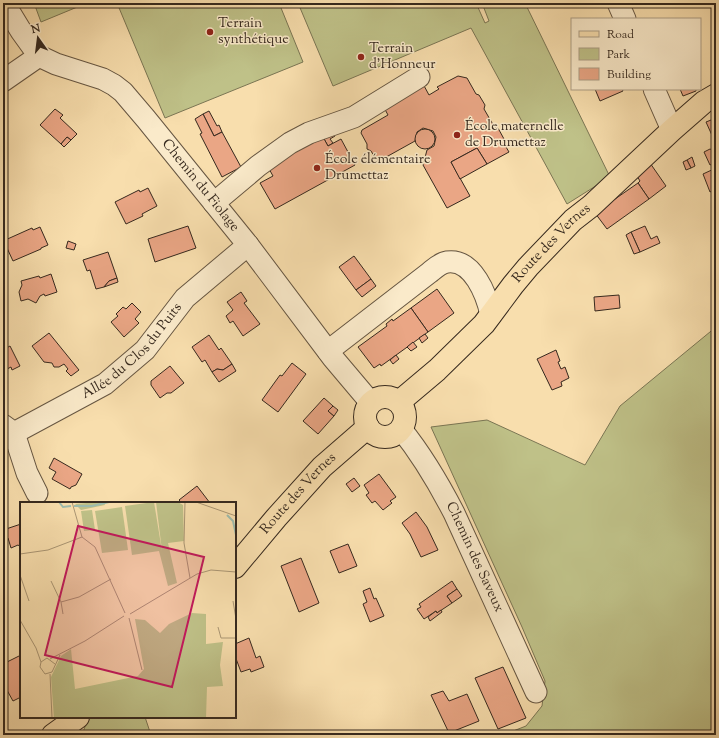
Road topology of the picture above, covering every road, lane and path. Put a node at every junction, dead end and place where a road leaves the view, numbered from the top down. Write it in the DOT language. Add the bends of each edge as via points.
graph roads {
  1 [pos="4,3"];
  2 [pos="618,3"];
  3 [pos="625,18"];
  4 [pos="39,56"];
  5 [pos="419,77"];
  6 [pos="3,80"];
  7 [pos="654,90"];
  8 [pos="716,96"];
  9 [pos="672,130"];
  10 [pos="214,203"];
  11 [pos="248,245"];
  12 [pos="487,320"];
  13 [pos="328,351"];
  14 [pos="399,402"];
  15 [pos="371,403"];
  16 [pos="368,427"];
  17 [pos="9,429"];
  18 [pos="401,429"];
  19 [pos="37,493"];
  20 [pos="236,566"];
  21 [pos="536,692"];
  22 [pos="78,718"];
  23 [pos="79,718"];
  24 [pos="53,735"];
  25 [pos="74,735"];
  1 -- 4 [label="street"];
  2 -- 3 [label="street"];
  4 -- 6 [label="street"];
  4 -- 10 [label="street, Chemin du Fiolage" via="103,79 123,92"];
  5 -- 10 [label="street" via="354,117 309,133 290,143"];
  7 -- 9 [label="street"];
  8 -- 9 [label="main road, Route des Vernes" via="704,102"];
  9 -- 12 [label="main road, Route des Vernes" via="591,206 516,294"];
  10 -- 11 [label="street, Chemin du Fiolage"];
  11 -- 13 [label="street, Chemin du Fiolage"];
  11 -- 17 [label="street, Allée du Clos du Puits" via="185,298 145,350 105,384"];
  12 -- 13 [label="street" via="484,291 474,276 460,264 446,262"];
  12 -- 14 [label="main road" via="437,370"];
  13 -- 15 [label="street, Chemin du Fiolage"];
  14 -- 15 [label="main road" via="382,397"];
  14 -- 18 [label="main road" via="405,418"];
  15 -- 16 [label="main road" via="366,414"];
  16 -- 18 [label="main road" via="372,432 384,437 396,434"];
  16 -- 20 [label="main road, Route des Vernes" via="322,467"];
  17 -- 19 [label="street"];
  18 -- 21 [label="street, Chemin des Saveux" via="440,486 454,513"];
  22 -- 24 [label="main road"];
  23 -- 25 [label="main road"];
}
